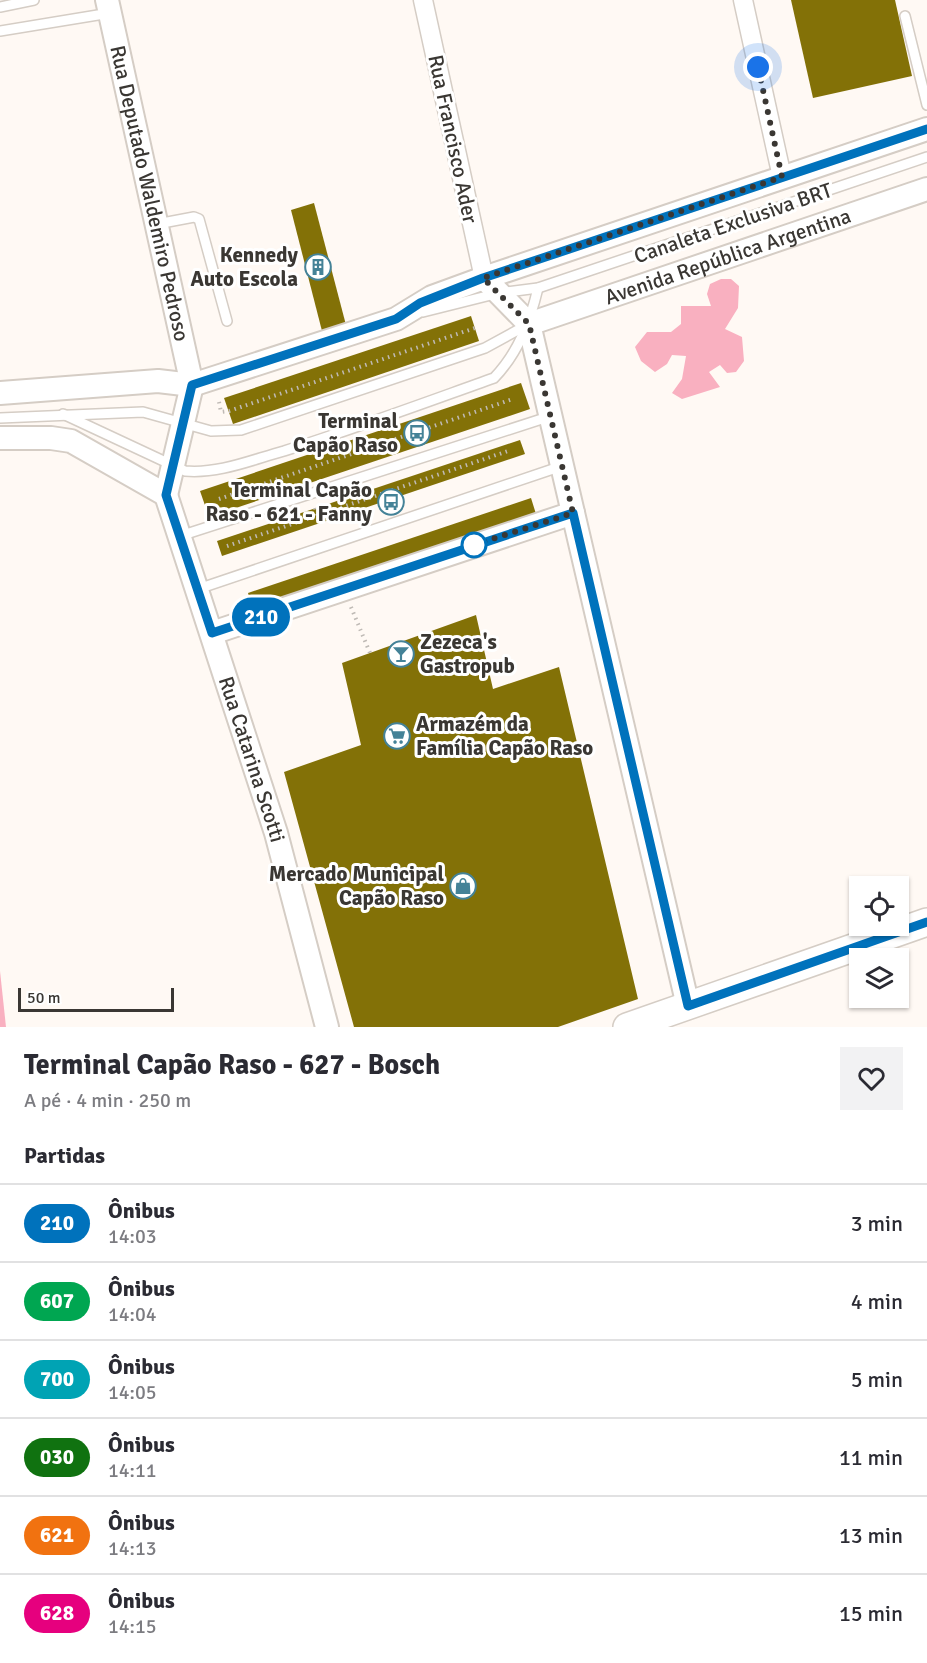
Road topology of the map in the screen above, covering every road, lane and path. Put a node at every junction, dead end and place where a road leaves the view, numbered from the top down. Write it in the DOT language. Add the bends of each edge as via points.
graph roads {
  1 [pos="34,0"];
  2 [pos="423,0"];
  3 [pos="743,0"];
  4 [pos="109,6"];
  5 [pos="0,7"];
  6 [pos="905,16"];
  7 [pos="0,31"];
  8 [pos="927,105"];
  9 [pos="927,129"];
  10 [pos="927,157"];
  11 [pos="782,177"];
  12 [pos="927,189"];
  13 [pos="157,224"];
  14 [pos="491,285"];
  15 [pos="538,288"];
  16 [pos="227,321"];
  17 [pos="529,324"];
  18 [pos="475,328"];
  19 [pos="192,385"];
  20 [pos="0,393"];
  21 [pos="513,399"];
  22 [pos="219,402"];
  23 [pos="63,414"];
  24 [pos="551,416"];
  25 [pos="0,418"];
  26 [pos="183,423"];
  27 [pos="0,438"];
  28 [pos="511,450"];
  29 [pos="173,466"];
  30 [pos="562,466"];
  31 [pos="303,471"];
  32 [pos="305,478"];
  33 [pos="166,495"];
  34 [pos="219,499"];
  35 [pos="315,508"];
  36 [pos="573,513"];
  37 [pos="318,516"];
  38 [pos="320,523"];
  39 [pos="180,536"];
  40 [pos="227,546"];
  41 [pos="198,588"];
  42 [pos="351,606"];
  43 [pos="212,633"];
  44 [pos="370,653"];
  45 [pos="927,922"];
  46 [pos="688,1006"];
  47 [pos="327,1027"];
  48 [pos="627,1027"];
  1 -- 5 [label="lane"];
  2 -- 14 [label="street, Rua Francisco Ader"];
  3 -- 11 [label="street"];
  4 -- 7 [label="lane"];
  4 -- 13 [label="street, Rua Deputado Waldemiro Pedroso"];
  6 -- 8 [label="lane"];
  9 -- 11 [label="street"];
  10 -- 15 [label="lane, Canaleta Exclusiva BRT"];
  11 -- 14 [label="street"];
  12 -- 17 [label="street, Avenida República Argentina"];
  13 -- 16 [label="lane" via="199,219"];
  13 -- 19 [label="street, Rua Deputado Waldemiro Pedroso"];
  14 -- 15 [label="lane, Canaleta Exclusiva BRT"];
  14 -- 17 [label="street"];
  14 -- 19 [label="street" via="420,303 396,319"];
  15 -- 17 [label="lane"];
  17 -- 24 [label="street"];
  17 -- 26 [label="lane" via="485,348 241,430 211,431"];
  17 -- 29 [label="lane" via="505,367 494,378 222,470 201,472"];
  18 -- 22 [label="path" via="229,411 221,412"];
  19 -- 20 [label="street" via="158,381"];
  19 -- 26 [label="street"];
  21 -- 31 [label="path"];
  23 -- 25 [label="lane"];
  23 -- 26 [label="lane" via="143,412"];
  23 -- 29 [label="lane"];
  24 -- 30 [label="street"];
  24 -- 39 [label="lane"];
  26 -- 29 [label="street"];
  27 -- 33 [label="street" via="71,441"];
  28 -- 37 [label="path"];
  29 -- 33 [label="street"];
  30 -- 36 [label="street"];
  30 -- 41 [label="lane"];
  31 -- 32 [label="path"];
  31 -- 34 [label="path"];
  33 -- 39 [label="street, Rua Catarina Scotti"];
  35 -- 37 [label="path"];
  36 -- 43 [label="street"];
  36 -- 46 [label="street"];
  37 -- 38 [label="path"];
  37 -- 40 [label="path"];
  39 -- 41 [label="street, Rua Catarina Scotti"];
  41 -- 43 [label="street, Rua Catarina Scotti"];
  42 -- 44 [label="path"];
  43 -- 47 [label="street, Rua Catarina Scotti" via="288,872"];
  45 -- 46 [label="main road"];
  46 -- 48 [label="main road"];
}
